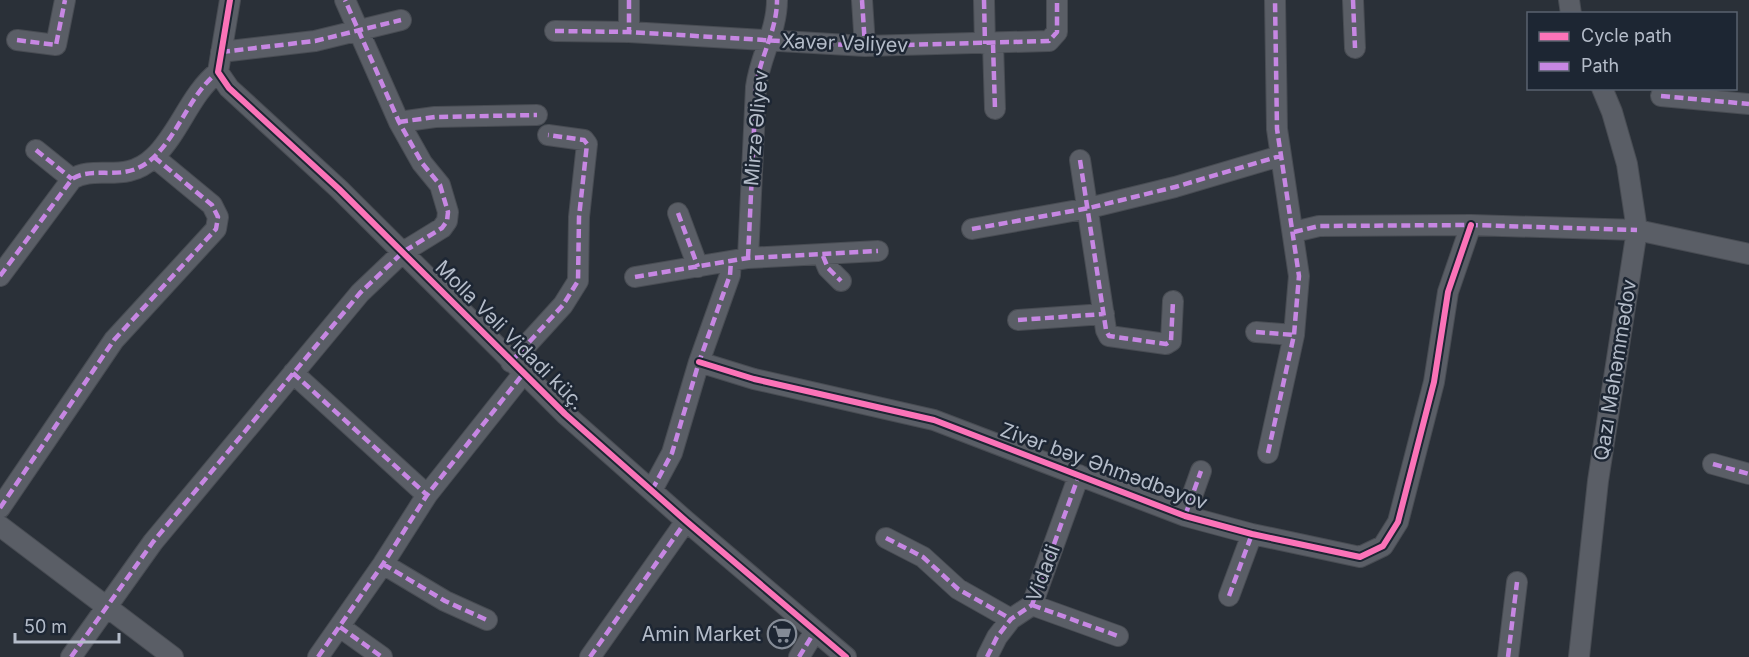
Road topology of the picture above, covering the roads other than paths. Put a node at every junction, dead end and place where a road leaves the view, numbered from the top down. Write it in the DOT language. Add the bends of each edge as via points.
graph roads {
  1 [pos="65,0"];
  2 [pos="230,0"];
  3 [pos="345,0"];
  4 [pos="629,0"];
  5 [pos="777,0"];
  6 [pos="862,0"];
  7 [pos="984,0"];
  8 [pos="1057,0"];
  9 [pos="1275,0"];
  10 [pos="1353,0"];
  11 [pos="401,20"];
  12 [pos="555,31"];
  13 [pos="358,32"];
  14 [pos="629,32"];
  15 [pos="17,40"];
  16 [pos="769,41"];
  17 [pos="989,44"];
  18 [pos="865,46"];
  19 [pos="1355,48"];
  20 [pos="221,52"];
  21 [pos="218,72"];
  22 [pos="1603,90"];
  23 [pos="1661,96"];
  24 [pos="1749,104"];
  25 [pos="995,109"];
  26 [pos="537,115"];
  27 [pos="399,122"];
  28 [pos="548,135"];
  29 [pos="36,150"];
  30 [pos="1280,156"];
  31 [pos="154,157"];
  32 [pos="1080,160"];
  33 [pos="72,179"];
  34 [pos="1089,208"];
  35 [pos="678,213"];
  36 [pos="1471,225"];
  37 [pos="972,229"];
  38 [pos="1637,230"];
  39 [pos="1294,232"];
  40 [pos="878,251"];
  41 [pos="403,252"];
  42 [pos="1749,254"];
  43 [pos="823,256"];
  44 [pos="740,259"];
  45 [pos="698,267"];
  46 [pos="0,276"];
  47 [pos="635,277"];
  48 [pos="841,281"];
  49 [pos="1173,301"];
  50 [pos="1104,314"];
  51 [pos="1017,320"];
  52 [pos="1256,333"];
  53 [pos="1294,335"];
  54 [pos="699,362"];
  55 [pos="517,368"];
  56 [pos="293,373"];
  57 [pos="1268,453"];
  58 [pos="1713,464"];
  59 [pos="1201,471"];
  60 [pos="1079,474"];
  61 [pos="1749,474"];
  62 [pos="651,490"];
  63 [pos="427,495"];
  64 [pos="0,508"];
  65 [pos="1185,516"];
  66 [pos="686,521"];
  67 [pos="0,526"];
  68 [pos="1252,534"];
  69 [pos="886,538"];
  70 [pos="383,564"];
  71 [pos="1517,582"];
  72 [pos="1229,596"];
  73 [pos="1032,605"];
  74 [pos="108,606"];
  75 [pos="1011,619"];
  76 [pos="487,620"];
  77 [pos="340,627"];
  78 [pos="815,631"];
  79 [pos="1118,636"];
  80 [pos="71,657"];
  81 [pos="172,657"];
  82 [pos="318,657"];
  83 [pos="382,657"];
  84 [pos="590,657"];
  85 [pos="799,657"];
  86 [pos="846,657"];
  87 [pos="987,657"];
  88 [pos="1508,657"];
  89 [pos="1580,657"];
  1 -- 15 [label="street" via="56,45"];
  2 -- 20 [label="street"];
  3 -- 13 [label="street"];
  4 -- 14 [label="street"];
  5 -- 16 [label="street, Mirzə Əliyev" via="777,16"];
  6 -- 18 [label="street"];
  7 -- 17 [label="street"];
  8 -- 17 [label="street, Xavər Vəliyev" via="1057,32 1048,41"];
  9 -- 30 [label="street"];
  10 -- 19 [label="street"];
  11 -- 13 [label="street"];
  12 -- 14 [label="street, Xavər Vəliyev"];
  13 -- 20 [label="street"];
  13 -- 27 [label="street"];
  14 -- 16 [label="street, Xavər Vəliyev"];
  16 -- 18 [label="street, Xavər Vəliyev"];
  16 -- 44 [label="street, Mirzə Əliyev" via="756,87"];
  17 -- 18 [label="street, Xavər Vəliyev"];
  17 -- 25 [label="street"];
  20 -- 21 [label="street"];
  21 -- 31 [label="street" via="204,84"];
  21 -- 41 [label="street, Molla Vəli Vidadi küç." via="229,88"];
  22 -- 38 [label="street, Qazı Məhəmmədov" via="1625,155"];
  23 -- 24 [label="street"];
  26 -- 27 [label="street" via="435,117"];
  27 -- 41 [label="street" via="422,163 440,185 448,212 442,228"];
  28 -- 55 [label="street, Molla Vəli Vidadi küç." via="584,140 586,144 578,281"];
  29 -- 33 [label="street"];
  30 -- 34 [label="street"];
  30 -- 39 [label="street"];
  31 -- 33 [label="street" via="130,172 82,173"];
  31 -- 64 [label="street" via="212,205 218,217 216,229 114,340"];
  32 -- 34 [label="street"];
  33 -- 46 [label="street"];
  34 -- 37 [label="street"];
  34 -- 50 [label="street"];
  35 -- 45 [label="street"];
  36 -- 38 [label="street"];
  36 -- 39 [label="street" via="1319,226"];
  36 -- 68 [label="street, Zivər bəy Əhmədbəyov" via="1449,292 1434,382 1392,534 1377,550 1360,557"];
  38 -- 42 [label="street"];
  38 -- 89 [label="street, Qazı Məhəmmədov" via="1598,481"];
  39 -- 53 [label="street" via="1299,276"];
  40 -- 43 [label="street"];
  41 -- 55 [label="street, Molla Vəli Vidadi küç."];
  41 -- 56 [label="street" via="360,293"];
  43 -- 44 [label="street"];
  43 -- 48 [label="street"];
  44 -- 45 [label="street"];
  44 -- 54 [label="street, Mirzə Əliyev" via="730,275"];
  45 -- 47 [label="street"];
  49 -- 50 [label="street" via="1173,335 1166,344 1115,339 1106,330"];
  50 -- 51 [label="street"];
  52 -- 53 [label="street"];
  53 -- 57 [label="street"];
  54 -- 60 [label="street, Zivər bəy Əhmədbəyov" via="754,379 934,420"];
  54 -- 62 [label="street, Mirzə Əliyev" via="672,453"];
  55 -- 62 [label="street, Molla Vəli Vidadi küç."];
  55 -- 63 [label="street"];
  56 -- 63 [label="street"];
  56 -- 74 [label="street" via="159,534"];
  58 -- 61 [label="street"];
  59 -- 65 [label="street"];
  60 -- 65 [label="street, Zivər bəy Əhmədbəyov"];
  60 -- 73 [label="street, Vidadi"];
  62 -- 66 [label="street, Molla Vəli Vidadi küç."];
  63 -- 70 [label="street"];
  65 -- 68 [label="street, Zivər bəy Əhmədbəyov"];
  66 -- 78 [label="street, Molla Vəli Vidadi küç."];
  66 -- 84 [label="street"];
  67 -- 74 [label="street"];
  68 -- 72 [label="street"];
  69 -- 75 [label="street" via="923,557 958,589"];
  70 -- 76 [label="street"];
  70 -- 77 [label="street"];
  71 -- 88 [label="street"];
  73 -- 75 [label="street, Vidadi"];
  73 -- 79 [label="street"];
  74 -- 80 [label="street"];
  74 -- 81 [label="street"];
  75 -- 87 [label="street, Vidadi"];
  77 -- 82 [label="street"];
  77 -- 83 [label="street"];
  78 -- 85 [label="street"];
  78 -- 86 [label="street, Molla Vəli Vidadi küç."];
}
